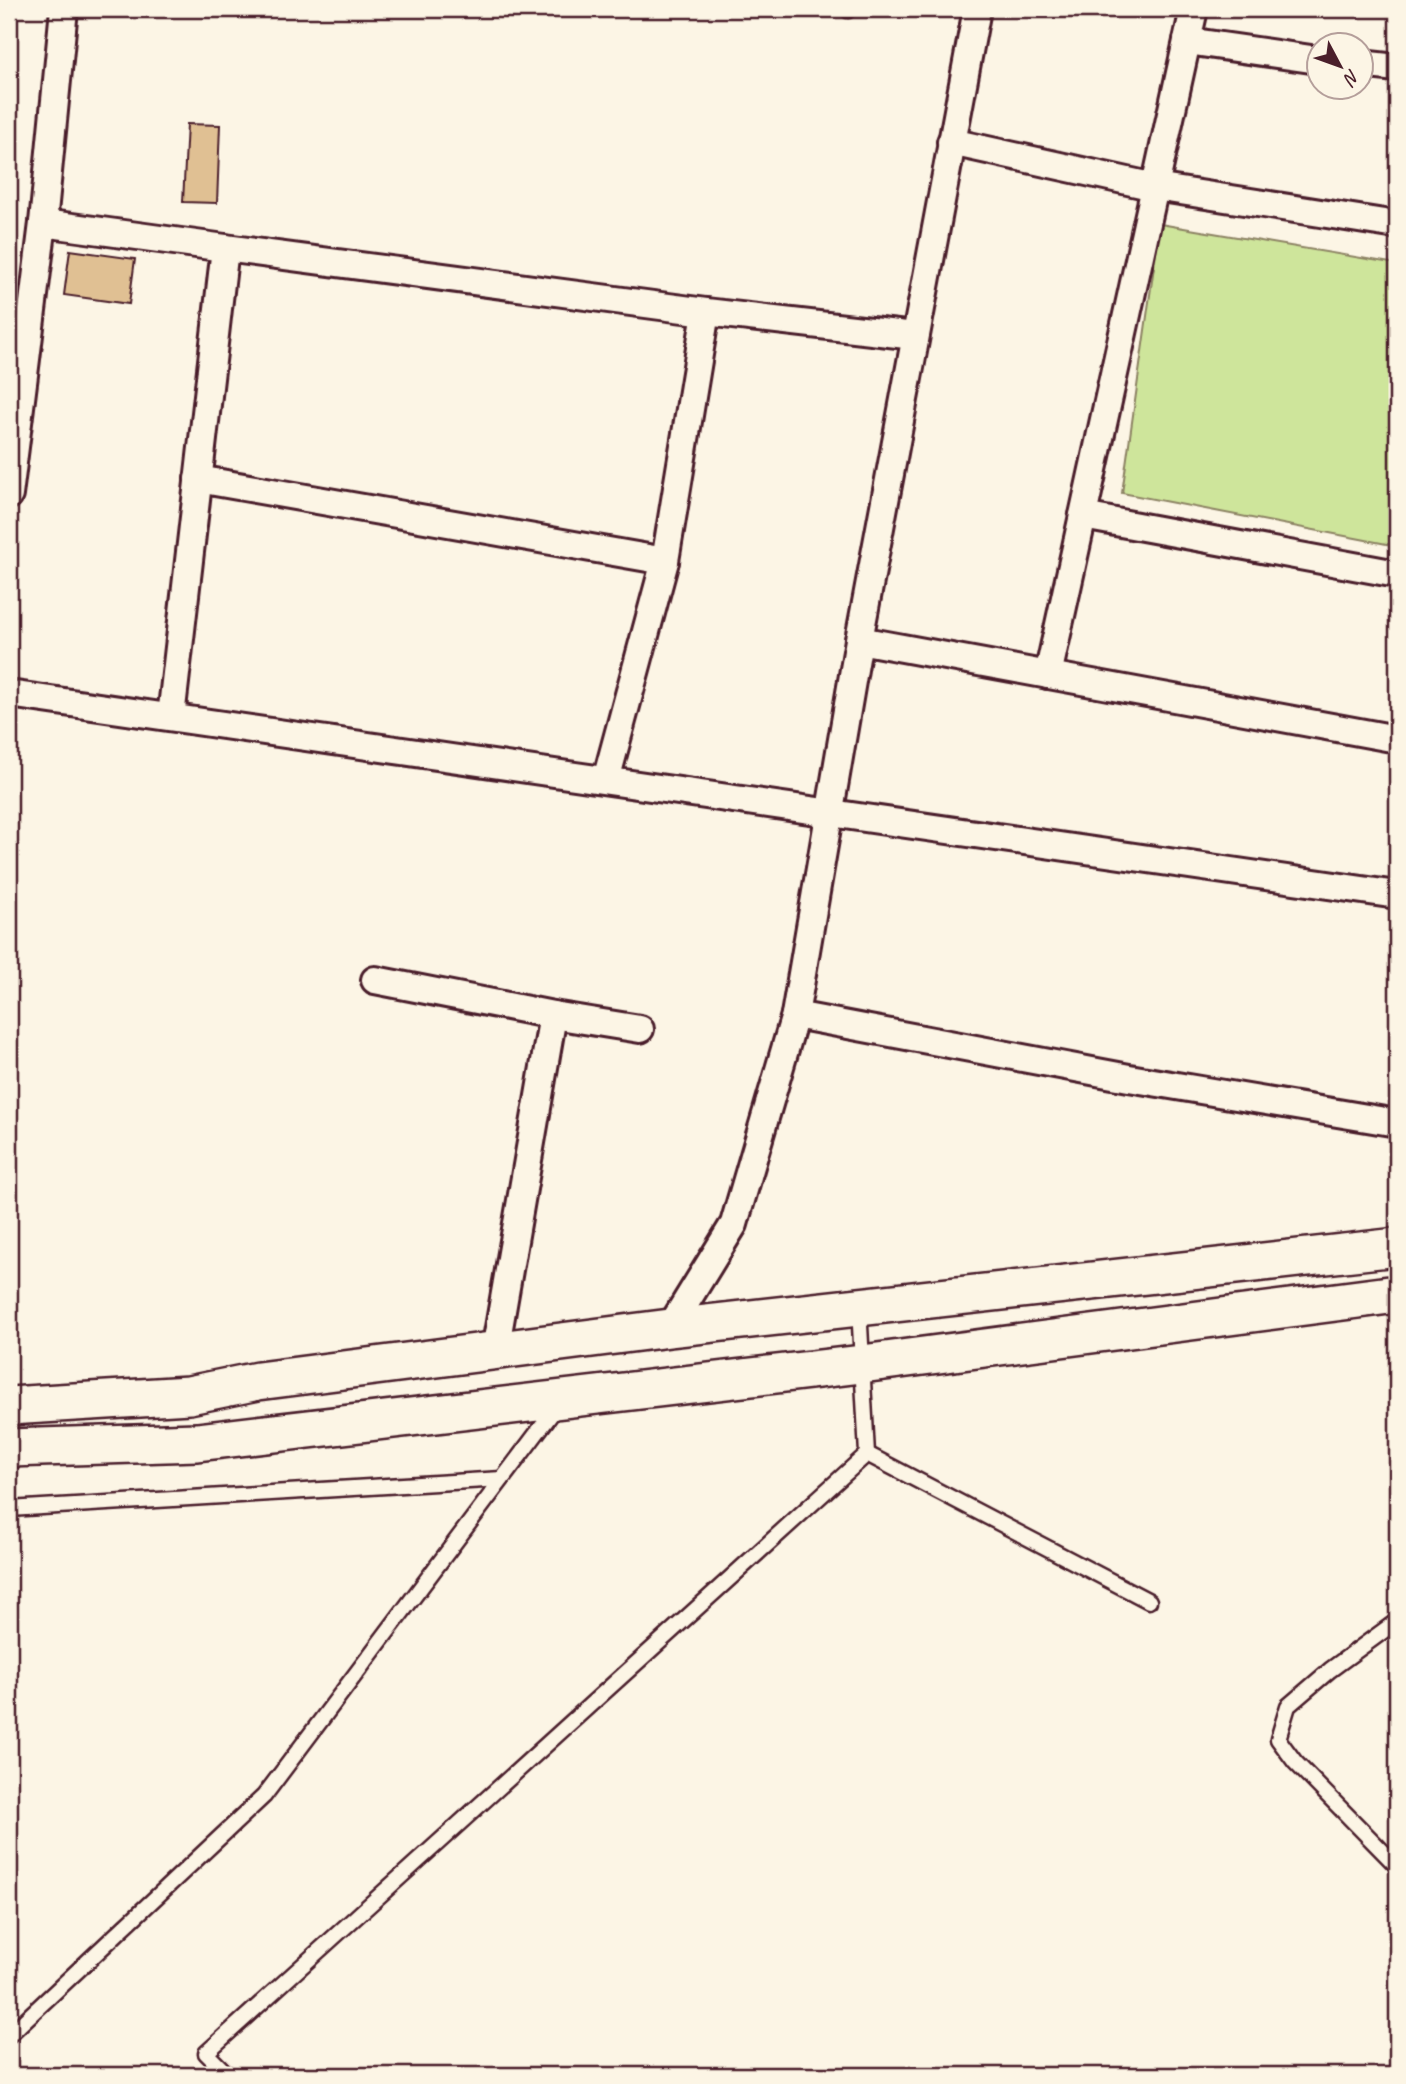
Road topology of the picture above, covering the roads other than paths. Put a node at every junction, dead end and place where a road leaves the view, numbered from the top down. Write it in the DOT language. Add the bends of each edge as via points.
graph roads {
  1 [pos="64,9"];
  2 [pos="977,9"];
  3 [pos="1194,9"];
  4 [pos="1187,41"];
  5 [pos="1304,58"];
  6 [pos="1374,66"];
  7 [pos="1397,68"];
  8 [pos="951,142"];
  9 [pos="1155,187"];
  10 [pos="43,223"];
  11 [pos="1397,225"];
  12 [pos="225,248"];
  13 [pos="706,312"];
  14 [pos="915,336"];
  15 [pos="198,479"];
  16 [pos="9,495"];
  17 [pos="1083,516"];
  18 [pos="664,561"];
  19 [pos="1397,574"];
  20 [pos="859,640"];
  21 [pos="1048,675"];
  22 [pos="9,694"];
  23 [pos="172,717"];
  24 [pos="1397,740"];
  25 [pos="606,780"];
  26 [pos="831,813"];
  27 [pos="1397,895"];
  28 [pos="375,980"];
  29 [pos="553,1015"];
  30 [pos="795,1015"];
  31 [pos="640,1028"];
  32 [pos="1397,1123"];
  33 [pos="1397,1247"];
  34 [pos="1397,1294"];
  35 [pos="859,1306"];
  36 [pos="670,1328"];
  37 [pos="495,1350"];
  38 [pos="862,1364"];
  39 [pos="562,1399"];
  40 [pos="9,1406"];
  41 [pos="9,1448"];
  42 [pos="867,1454"];
  43 [pos="502,1479"];
  44 [pos="9,1509"];
  45 [pos="1149,1601"];
  46 [pos="1397,1621"];
  47 [pos="1397,1866"];
  48 [pos="9,2035"];
  49 [pos="228,2075"];
  1 -- 10 [label="street"];
  2 -- 8 [label="street"];
  3 -- 4 [label="street"];
  4 -- 5 [label="street"];
  4 -- 9 [label="street"];
  6 -- 7 [label="street"];
  8 -- 9 [label="street"];
  8 -- 14 [label="street"];
  9 -- 11 [label="street"];
  9 -- 17 [label="street"];
  10 -- 12 [label="street"];
  10 -- 16 [label="street"];
  12 -- 13 [label="street"];
  12 -- 15 [label="street"];
  13 -- 14 [label="street"];
  13 -- 18 [label="street"];
  14 -- 20 [label="street"];
  15 -- 18 [label="street"];
  15 -- 23 [label="street"];
  17 -- 19 [label="street"];
  17 -- 21 [label="street"];
  18 -- 25 [label="street"];
  20 -- 21 [label="street"];
  20 -- 26 [label="street"];
  21 -- 24 [label="street"];
  22 -- 23 [label="street"];
  23 -- 25 [label="street"];
  25 -- 26 [label="street"];
  26 -- 27 [label="street"];
  26 -- 30 [label="street"];
  28 -- 29 [label="street"];
  29 -- 31 [label="street"];
  29 -- 37 [label="street"];
  30 -- 32 [label="street"];
  30 -- 36 [label="street" via="734,1224"];
  33 -- 35 [label="street"];
  34 -- 38 [label="street"];
  35 -- 36 [label="street"];
  35 -- 38 [label="lane"];
  36 -- 37 [label="street"];
  37 -- 40 [label="street" via="258,1381 189,1395"];
  38 -- 39 [label="street"];
  38 -- 42 [label="lane"];
  39 -- 41 [label="street" via="197,1442"];
  39 -- 43 [label="lane"];
  42 -- 45 [label="lane"];
  42 -- 49 [label="lane" via="206,2053"];
  43 -- 44 [label="lane"];
  43 -- 48 [label="lane" via="264,1796"];
  46 -- 47 [label="lane" via="1288,1706 1278,1739"];
}
